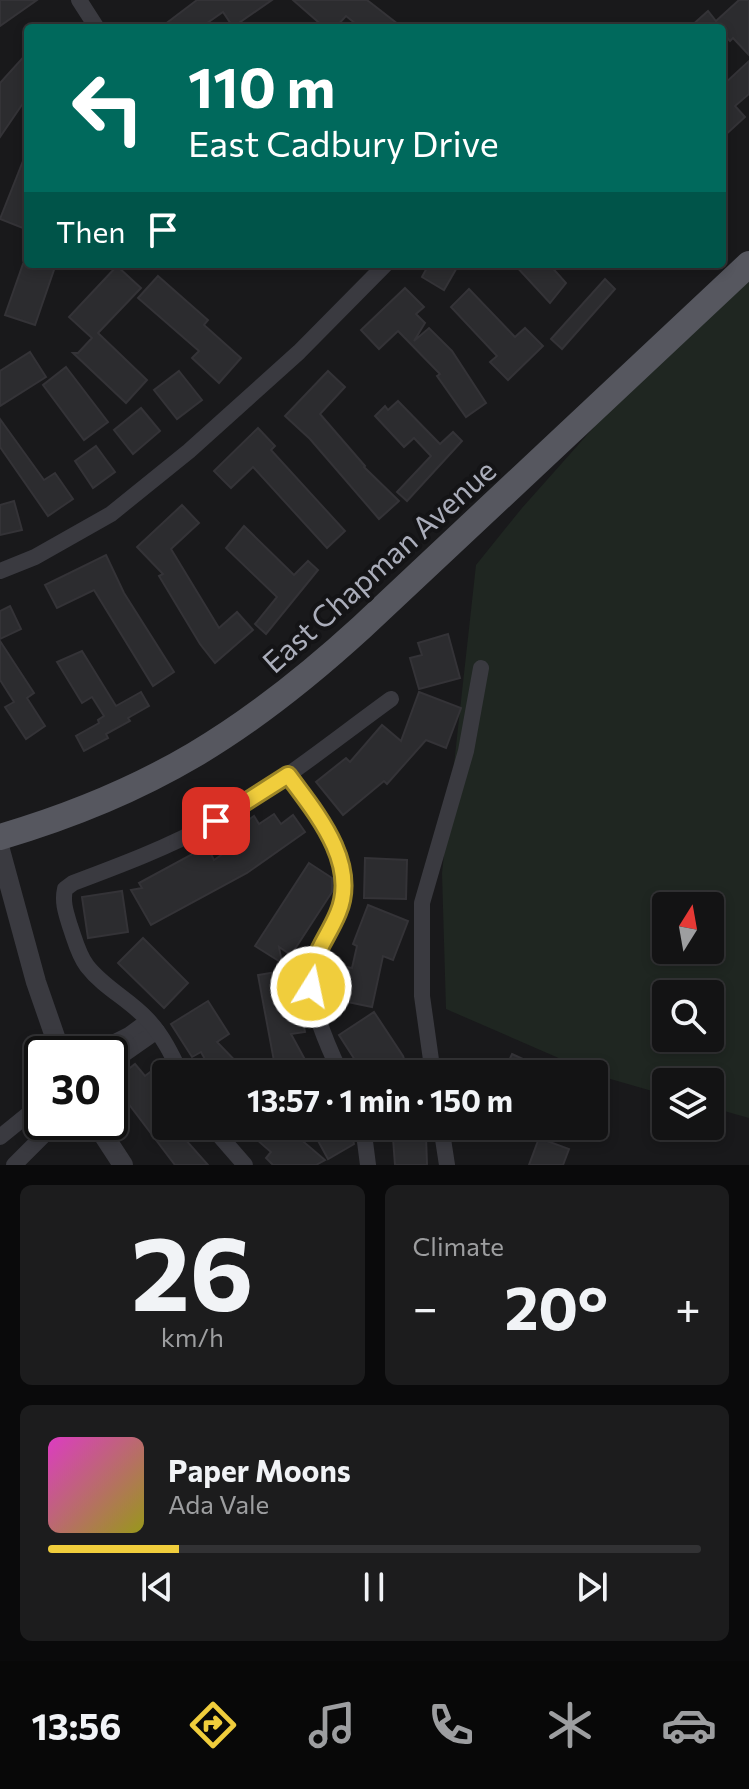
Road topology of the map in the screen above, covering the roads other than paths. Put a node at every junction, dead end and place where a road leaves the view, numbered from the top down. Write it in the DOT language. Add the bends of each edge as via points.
graph roads {
  1 [pos="79,0"];
  2 [pos="94,24"];
  3 [pos="749,264"];
  4 [pos="379,268"];
  5 [pos="0,571"];
  6 [pos="481,668"];
  7 [pos="391,699"];
  8 [pos="288,775"];
  9 [pos="0,837"];
  10 [pos="0,850"];
  11 [pos="153,1026"];
  12 [pos="55,1036"];
  13 [pos="128,1037"];
  14 [pos="128,1048"];
  15 [pos="173,1060"];
  16 [pos="334,1060"];
  17 [pos="431,1060"];
  18 [pos="24,1118"];
  19 [pos="0,1137"];
  20 [pos="39,1140"];
  21 [pos="107,1140"];
  22 [pos="223,1140"];
  23 [pos="364,1140"];
  24 [pos="443,1140"];
  25 [pos="366,1161"];
  26 [pos="14,1165"];
  27 [pos="123,1165"];
  28 [pos="245,1165"];
  29 [pos="447,1165"];
  1 -- 2 [label="street"];
  3 -- 9 [label="main road, East Chapman Avenue" via="311,674 196,756 93,807"];
  4 -- 5 [label="street" via="299,352 123,505 35,557"];
  6 -- 17 [label="street" via="466,751 422,903 422,996"];
  7 -- 8 [label="street"];
  8 -- 11 [label="street" via="177,841 65,889 67,914 87,966"];
  8 -- 16 [label="street" via="317,814 342,869 342,900 311,973"];
  10 -- 12 [label="street"];
  11 -- 13 [label="street"];
  11 -- 14 [label="street"];
  11 -- 15 [label="street"];
  18 -- 19 [label="street"];
  20 -- 26 [label="street"];
  21 -- 27 [label="street"];
  22 -- 28 [label="street"];
  23 -- 25 [label="street"];
  24 -- 29 [label="street"];
}
